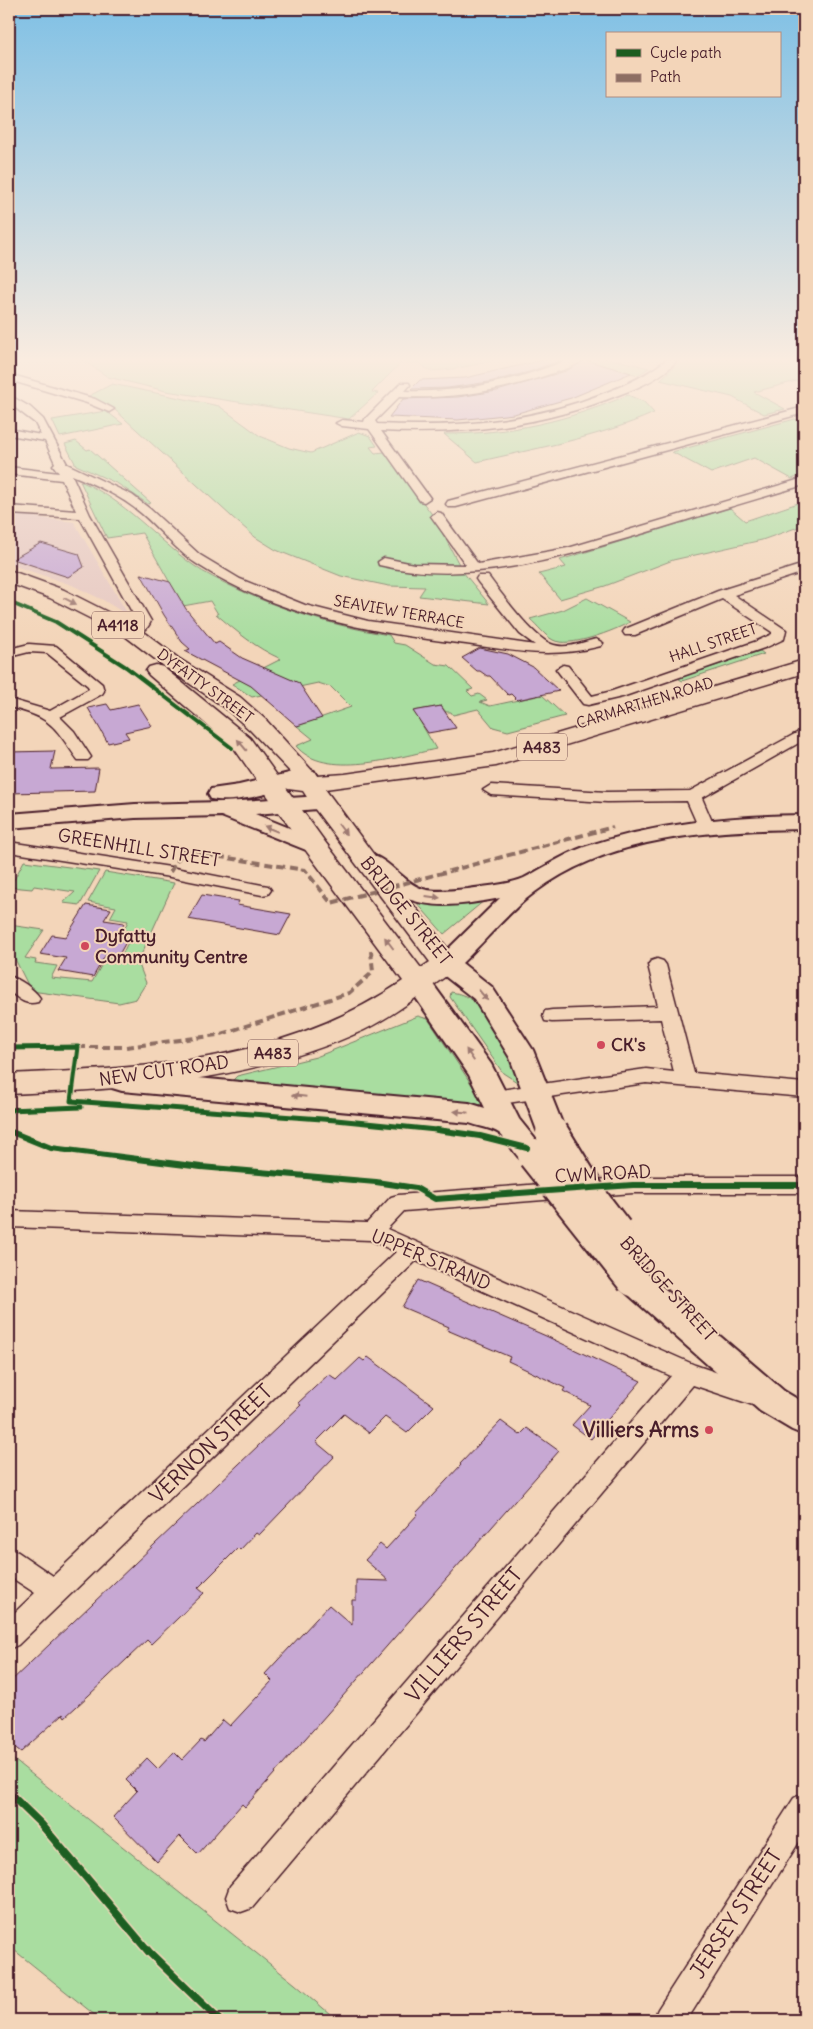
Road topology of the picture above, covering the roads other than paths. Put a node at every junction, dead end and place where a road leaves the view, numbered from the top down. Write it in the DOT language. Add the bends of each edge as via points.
graph roads {
  1 [pos="55,454"];
  2 [pos="392,454"];
  3 [pos="640,454"];
  4 [pos="59,465"];
  5 [pos="9,471"];
  6 [pos="65,477"];
  7 [pos="804,481"];
  8 [pos="424,498"];
  9 [pos="452,504"];
  10 [pos="9,510"];
  11 [pos="84,515"];
  12 [pos="437,516"];
  13 [pos="384,562"];
  14 [pos="804,568"];
  15 [pos="479,574"];
  16 [pos="9,576"];
  17 [pos="9,591"];
  18 [pos="723,594"];
  19 [pos="132,632"];
  20 [pos="630,632"];
  21 [pos="596,643"];
  22 [pos="548,648"];
  23 [pos="804,652"];
  24 [pos="9,653"];
  25 [pos="804,666"];
  26 [pos="563,670"];
  27 [pos="804,676"];
  28 [pos="9,703"];
  29 [pos="51,716"];
  30 [pos="804,734"];
  31 [pos="83,757"];
  32 [pos="272,783"];
  33 [pos="313,788"];
  34 [pos="491,790"];
  35 [pos="693,796"];
  36 [pos="284,804"];
  37 [pos="223,809"];
  38 [pos="135,811"];
  39 [pos="9,821"];
  40 [pos="804,822"];
  41 [pos="706,826"];
  42 [pos="316,848"];
  43 [pos="11,853"];
  44 [pos="362,856"];
  45 [pos="529,885"];
  46 [pos="262,890"];
  47 [pos="446,964"];
  48 [pos="657,965"];
  49 [pos="9,982"];
  50 [pos="418,982"];
  51 [pos="31,998"];
  52 [pos="669,1012"];
  53 [pos="552,1016"];
  54 [pos="113,1080"];
  55 [pos="686,1080"];
  56 [pos="9,1084"];
  57 [pos="804,1090"];
  58 [pos="536,1092"];
  59 [pos="494,1098"];
  60 [pos="508,1125"];
  61 [pos="804,1185"];
  62 [pos="9,1219"];
  63 [pos="372,1232"];
  64 [pos="413,1250"];
  65 [pos="635,1270"];
  66 [pos="688,1373"];
  67 [pos="772,1401"];
  68 [pos="804,1420"];
  69 [pos="9,1562"];
  70 [pos="55,1592"];
  71 [pos="9,1636"];
  72 [pos="804,1808"];
  73 [pos="241,1896"];
  74 [pos="669,2020"];
  1 -- 4 [label="street"];
  2 -- 8 [label="street"];
  3 -- 9 [label="street"];
  4 -- 6 [label="street"];
  4 -- 22 [label="street, SEAVIEW TERRACE" via="137,504 205,565 291,604 344,621 404,633"];
  5 -- 6 [label="street"];
  6 -- 11 [label="street"];
  7 -- 15 [label="street" via="570,551"];
  10 -- 11 [label="street"];
  11 -- 19 [label="street" via="144,621"];
  12 -- 15 [label="street"];
  13 -- 15 [label="street"];
  14 -- 18 [label="street"];
  15 -- 22 [label="street" via="525,631"];
  16 -- 19 [label="main road, DYFATTY STREET / A4118, one-way" via="57,594"];
  32 -- 17 [label="main road, DYFATTY STREET / A4118, one-way" via="242,743 156,671 96,630 37,600"];
  18 -- 20 [label="street"];
  18 -- 26 [label="street, HALL STREET" via="774,627 779,636 617,694 588,701"];
  19 -- 33 [label="main road, DYFATTY STREET / A4118" via="232,702 258,725"];
  21 -- 22 [label="street, SEAVIEW TERRACE" via="570,649"];
  23 -- 33 [label="main road, CARMARTHEN ROAD / A483" via="656,701 534,736"];
  24 -- 29 [label="street" via="29,648 51,649 94,684 97,691"];
  25 -- 33 [label="main road, A483" via="496,759"];
  27 -- 33 [label="main road, CARMARTHEN ROAD / A483" via="630,732 463,779"];
  28 -- 29 [label="street"];
  29 -- 31 [label="street" via="60,722"];
  30 -- 35 [label="street"];
  32 -- 33 [label="main road, A483"];
  32 -- 36 [label="main road, DYFATTY STREET"];
  32 -- 38 [label="main road" via="240,792 176,799"];
  33 -- 36 [label="main road"];
  33 -- 44 [label="main road, BRIDGE STREET, one-way"];
  34 -- 35 [label="street" via="607,797"];
  35 -- 41 [label="street"];
  36 -- 37 [label="main road"];
  36 -- 42 [label="main road, BRIDGE STREET"];
  37 -- 38 [label="main road"];
  42 -- 37 [label="main road, one-way"];
  38 -- 39 [label="main road"];
  40 -- 41 [label="main road"];
  41 -- 45 [label="main road" via="626,841 572,862"];
  50 -- 42 [label="main road, BRIDGE STREET, one-way"];
  43 -- 46 [label="street, GREENHILL STREET" via="170,872"];
  44 -- 45 [label="main road, one-way" via="408,892 436,898 469,896"];
  44 -- 47 [label="main road, BRIDGE STREET"];
  45 -- 47 [label="main road"];
  47 -- 50 [label="main road, NEW CUT ROAD / A483"];
  47 -- 58 [label="main road, BRIDGE STREET, one-way" via="483,993 523,1057"];
  48 -- 52 [label="street"];
  49 -- 51 [label="street"];
  50 -- 54 [label="main road, NEW CUT ROAD / A483" via="355,1023 286,1049 193,1070"];
  59 -- 50 [label="main road, BRIDGE STREET, one-way" via="481,1071"];
  52 -- 53 [label="street"];
  52 -- 55 [label="street"];
  54 -- 56 [label="main road, NEW CUT ROAD / A483"];
  60 -- 54 [label="main road, one-way" via="469,1113"];
  55 -- 57 [label="street"];
  55 -- 58 [label="street" via="646,1076"];
  58 -- 59 [label="street"];
  58 -- 65 [label="main road, BRIDGE STREET, bridge" via="552,1133"];
  59 -- 60 [label="main road, BRIDGE STREET"];
  60 -- 65 [label="main road, BRIDGE STREET, bridge"];
  61 -- 63 [label="street, CWM ROAD" via="633,1185 398,1203"];
  62 -- 63 [label="street, UPPER STRAND"];
  63 -- 64 [label="street, UPPER STRAND"];
  64 -- 66 [label="street, UPPER STRAND"];
  64 -- 70 [label="street, VERNON STREET"];
  65 -- 67 [label="main road"];
  66 -- 67 [label="street, UPPER STRAND"];
  66 -- 73 [label="street, VILLIERS STREET"];
  67 -- 68 [label="main road"];
  69 -- 70 [label="street"];
  70 -- 71 [label="street, VERNON STREET"];
  72 -- 74 [label="street, JERSEY STREET"];
}
